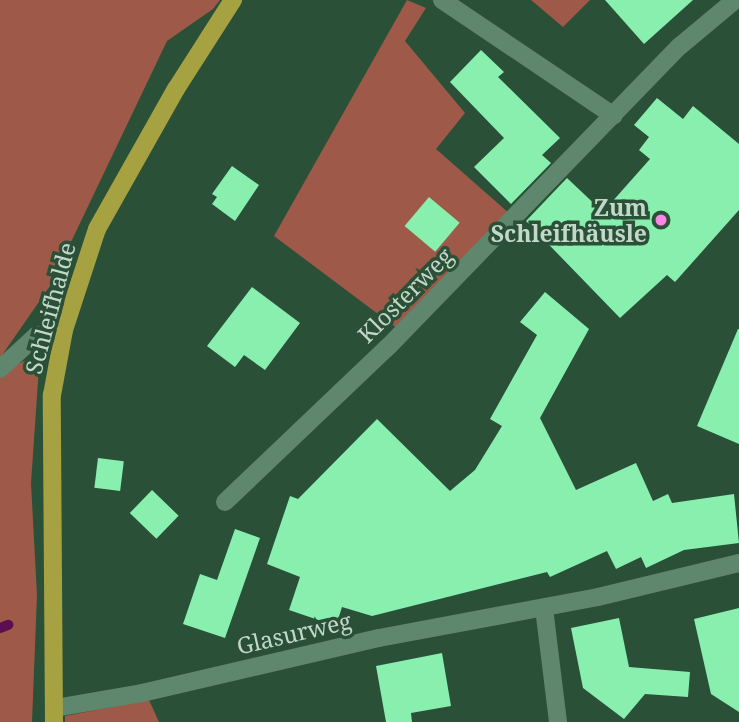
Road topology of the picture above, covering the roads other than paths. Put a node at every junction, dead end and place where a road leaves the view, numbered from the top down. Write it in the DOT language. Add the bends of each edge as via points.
graph roads {
  1 [pos="233,0"];
  2 [pos="735,0"];
  3 [pos="445,1"];
  4 [pos="614,116"];
  5 [pos="64,330"];
  6 [pos="0,369"];
  7 [pos="225,502"];
  8 [pos="739,563"];
  9 [pos="544,608"];
  10 [pos="54,715"];
  11 [pos="558,722"];
  1 -- 5 [label="main road, Schleifhalde" via="176,89 97,229"];
  2 -- 4 [label="street, Klosterweg" via="680,46"];
  3 -- 4 [label="street"];
  4 -- 7 [label="street, Klosterweg" via="398,338"];
  5 -- 6 [label="street" via="37,335"];
  5 -- 10 [label="main road, Schleifhalde" via="52,395"];
  8 -- 9 [label="street, Glasurweg"];
  9 -- 10 [label="street, Glasurweg"];
  9 -- 11 [label="street"];
}
